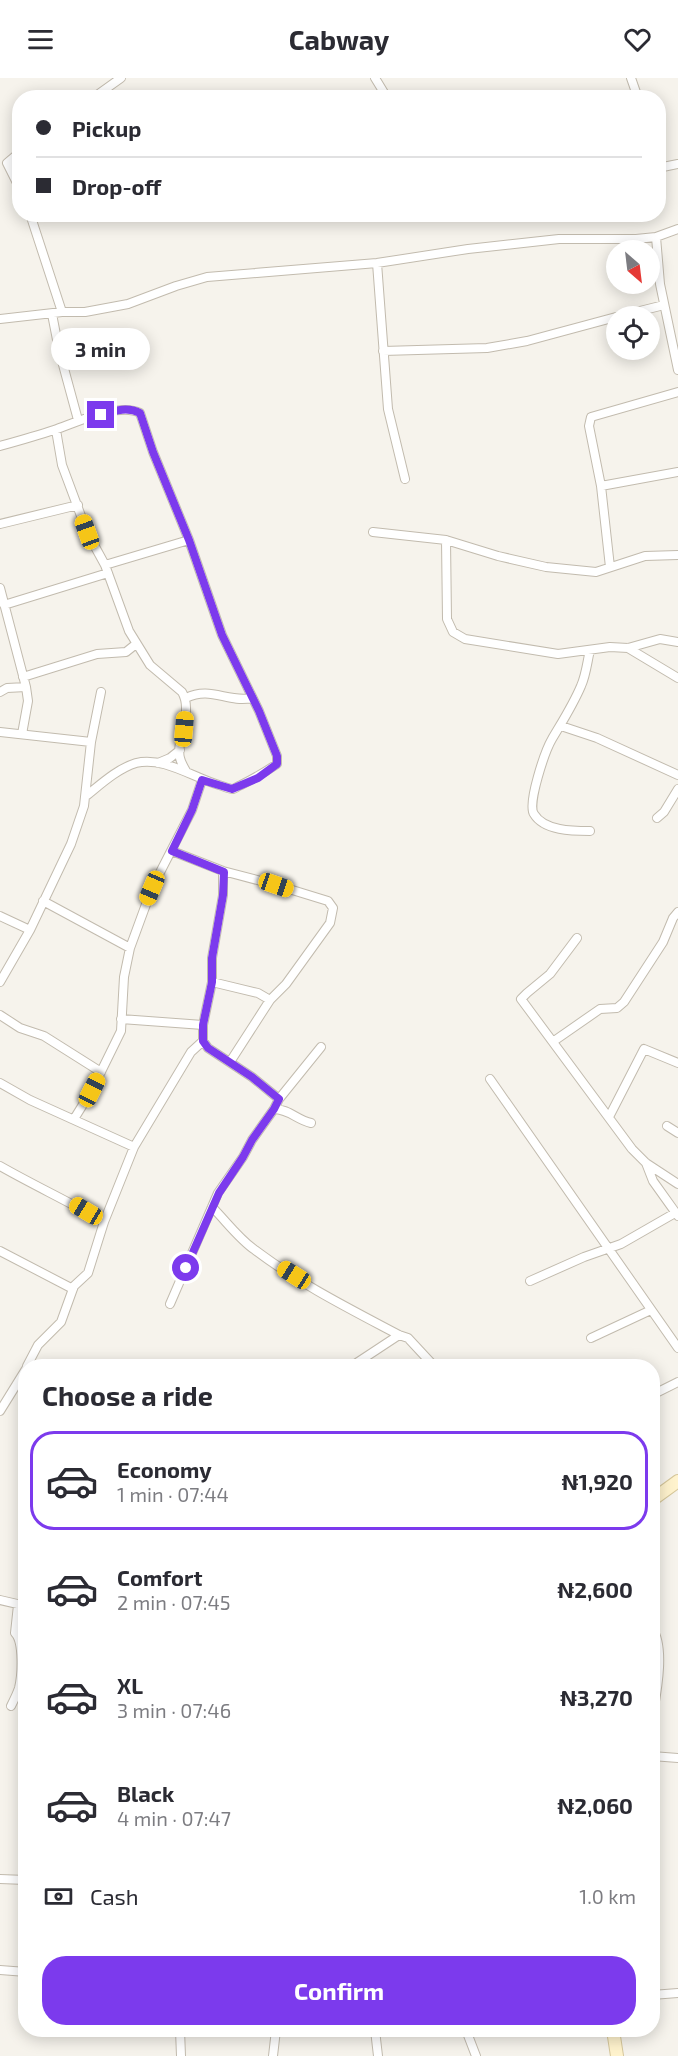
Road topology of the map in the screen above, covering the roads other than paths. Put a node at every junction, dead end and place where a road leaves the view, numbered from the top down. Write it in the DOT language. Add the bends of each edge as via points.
graph roads {
  1 [pos="121,78"];
  2 [pos="104,90"];
  3 [pos="12,159"];
  4 [pos="12,173"];
  5 [pos="33,222"];
  6 [pos="678,229"];
  7 [pos="656,237"];
  8 [pos="377,263"];
  9 [pos="664,304"];
  10 [pos="657,306"];
  11 [pos="62,312"];
  12 [pos="52,314"];
  13 [pos="0,319"];
  14 [pos="606,320"];
  15 [pos="382,351"];
  16 [pos="678,370"];
  17 [pos="678,392"];
  18 [pos="78,420"];
  19 [pos="56,430"];
  20 [pos="0,446"];
  21 [pos="678,472"];
  22 [pos="405,479"];
  23 [pos="601,486"];
  24 [pos="78,505"];
  25 [pos="0,524"];
  26 [pos="374,532"];
  27 [pos="189,540"];
  28 [pos="446,540"];
  29 [pos="678,555"];
  30 [pos="610,567"];
  31 [pos="106,569"];
  32 [pos="0,588"];
  33 [pos="4,605"];
  34 [pos="678,642"];
  35 [pos="136,644"];
  36 [pos="628,648"];
  37 [pos="590,650"];
  38 [pos="23,677"];
  39 [pos="678,678"];
  40 [pos="26,687"];
  41 [pos="0,692"];
  42 [pos="101,692"];
  43 [pos="186,698"];
  44 [pos="252,698"];
  45 [pos="561,726"];
  46 [pos="0,732"];
  47 [pos="22,734"];
  48 [pos="91,742"];
  49 [pos="180,750"];
  50 [pos="158,763"];
  51 [pos="186,771"];
  52 [pos="678,775"];
  53 [pos="202,780"];
  54 [pos="678,789"];
  55 [pos="86,796"];
  56 [pos="657,819"];
  57 [pos="590,831"];
  58 [pos="172,851"];
  59 [pos="224,872"];
  60 [pos="43,901"];
  61 [pos="678,912"];
  62 [pos="0,916"];
  63 [pos="30,930"];
  64 [pos="577,938"];
  65 [pos="130,948"];
  66 [pos="0,982"];
  67 [pos="212,982"];
  68 [pos="270,1000"];
  69 [pos="0,1016"];
  70 [pos="121,1019"];
  71 [pos="203,1025"];
  72 [pos="203,1041"];
  73 [pos="554,1041"];
  74 [pos="321,1047"];
  75 [pos="230,1062"];
  76 [pos="678,1064"];
  77 [pos="101,1072"];
  78 [pos="490,1079"];
  79 [pos="0,1083"];
  80 [pos="279,1099"];
  81 [pos="274,1109"];
  82 [pos="609,1117"];
  83 [pos="74,1119"];
  84 [pos="311,1123"];
  85 [pos="668,1126"];
  86 [pos="678,1133"];
  87 [pos="134,1147"];
  88 [pos="646,1163"];
  89 [pos="0,1166"];
  90 [pos="678,1184"];
  91 [pos="212,1207"];
  92 [pos="677,1215"];
  93 [pos="104,1222"];
  94 [pos="608,1249"];
  95 [pos="0,1251"];
  96 [pos="530,1281"];
  97 [pos="73,1289"];
  98 [pos="170,1304"];
  99 [pos="651,1310"];
  100 [pos="399,1335"];
  101 [pos="591,1338"];
  102 [pos="678,1348"];
  103 [pos="30,1359"];
  104 [pos="363,1359"];
  105 [pos="428,1359"];
  106 [pos="18,1381"];
  107 [pos="678,1382"];
  108 [pos="660,1391"];
  109 [pos="0,1411"];
  110 [pos="678,1481"];
  111 [pos="660,1494"];
  112 [pos="0,1600"];
  113 [pos="18,1605"];
  114 [pos="18,1621"];
  115 [pos="18,1635"];
  116 [pos="18,1690"];
  117 [pos="11,1706"];
  118 [pos="660,1757"];
  119 [pos="678,1758"];
  120 [pos="0,1879"];
  121 [pos="18,1880"];
  122 [pos="0,1970"];
  123 [pos="18,1971"];
  124 [pos="678,1993"];
  125 [pos="660,1994"];
  126 [pos="180,2037"];
  127 [pos="275,2037"];
  128 [pos="376,2037"];
  129 [pos="469,2037"];
  130 [pos="614,2037"];
  131 [pos="181,2056"];
  132 [pos="273,2056"];
  133 [pos="378,2056"];
  134 [pos="476,2056"];
  135 [pos="617,2056"];
  1 -- 2 [label="street"];
  3 -- 4 [label="street" via="7,163"];
  5 -- 11 [label="street"];
  6 -- 7 [label="street"];
  7 -- 8 [label="street" via="559,239"];
  7 -- 9 [label="street"];
  8 -- 11 [label="street" via="207,278 128,304"];
  8 -- 15 [label="street"];
  9 -- 10 [label="street"];
  9 -- 16 [label="street"];
  11 -- 12 [label="street"];
  12 -- 13 [label="street"];
  12 -- 18 [label="street"];
  14 -- 15 [label="street" via="527,342 487,348"];
  15 -- 22 [label="street" via="388,409"];
  17 -- 23 [label="street" via="591,417 589,426"];
  18 -- 19 [label="street"];
  18 -- 27 [label="street" via="116,410 133,409 140,413"];
  19 -- 20 [label="street"];
  19 -- 24 [label="street" via="62,465"];
  21 -- 23 [label="street"];
  23 -- 30 [label="street"];
  24 -- 25 [label="street"];
  24 -- 31 [label="street"];
  26 -- 28 [label="street"];
  27 -- 31 [label="street"];
  27 -- 44 [label="street" via="222,635"];
  28 -- 30 [label="street" via="546,567 596,572"];
  28 -- 37 [label="street" via="447,619 453,632 465,639 548,654"];
  29 -- 30 [label="street" via="645,556"];
  31 -- 33 [label="street"];
  31 -- 35 [label="street"];
  32 -- 33 [label="street"];
  33 -- 38 [label="street"];
  34 -- 36 [label="street" via="660,639"];
  35 -- 38 [label="street" via="126,652 97,654"];
  35 -- 43 [label="street" via="150,665"];
  36 -- 37 [label="street"];
  36 -- 39 [label="street"];
  37 -- 45 [label="street" via="584,678"];
  38 -- 40 [label="street"];
  40 -- 41 [label="street" via="7,687"];
  40 -- 47 [label="street" via="28,701"];
  42 -- 48 [label="street"];
  43 -- 44 [label="street" via="207,692"];
  43 -- 49 [label="street"];
  44 -- 53 [label="street" via="277,764 258,778 232,789"];
  45 -- 52 [label="street"];
  45 -- 57 [label="street" via="551,741 531,808 546,824 570,831"];
  46 -- 47 [label="street"];
  47 -- 48 [label="street"];
  48 -- 55 [label="street"];
  49 -- 50 [label="street"];
  49 -- 51 [label="street"];
  50 -- 51 [label="street"];
  50 -- 55 [label="street" via="134,764"];
  51 -- 53 [label="street"];
  53 -- 58 [label="street"];
  54 -- 56 [label="street"];
  55 -- 60 [label="street" via="71,844"];
  58 -- 59 [label="street"];
  58 -- 65 [label="street" via="152,888"];
  59 -- 67 [label="street"];
  59 -- 68 [label="street" via="328,901 333,908 330,923"];
  60 -- 63 [label="street"];
  60 -- 65 [label="street"];
  61 -- 73 [label="street" via="624,1002 617,1008 600,1009"];
  62 -- 63 [label="street"];
  63 -- 66 [label="street"];
  64 -- 73 [label="street" via="550,974 521,999"];
  65 -- 70 [label="street"];
  67 -- 68 [label="street" via="258,993"];
  67 -- 71 [label="street"];
  68 -- 75 [label="street"];
  69 -- 77 [label="street" via="44,1036"];
  70 -- 71 [label="street"];
  70 -- 77 [label="street" via="121,1031"];
  71 -- 72 [label="street"];
  72 -- 75 [label="street"];
  72 -- 87 [label="street" via="191,1052"];
  73 -- 82 [label="street"];
  74 -- 80 [label="street"];
  75 -- 80 [label="street"];
  76 -- 82 [label="street" via="644,1049"];
  77 -- 83 [label="street"];
  78 -- 94 [label="street"];
  79 -- 83 [label="street"];
  80 -- 81 [label="street"];
  81 -- 84 [label="street" via="287,1110"];
  81 -- 91 [label="street"];
  82 -- 88 [label="street"];
  83 -- 87 [label="street"];
  85 -- 86 [label="street"];
  87 -- 93 [label="street"];
  88 -- 90 [label="street"];
  88 -- 92 [label="street" via="653,1181"];
  89 -- 93 [label="street"];
  91 -- 98 [label="street"];
  91 -- 100 [label="street" via="253,1249 330,1299"];
  92 -- 94 [label="street"];
  93 -- 97 [label="street" via="87,1273"];
  94 -- 96 [label="street"];
  94 -- 99 [label="street"];
  95 -- 97 [label="street"];
  97 -- 103 [label="street" via="61,1322 38,1344"];
  99 -- 101 [label="street"];
  99 -- 102 [label="street"];
  100 -- 104 [label="street"];
  100 -- 105 [label="street" via="408,1338"];
  106 -- 109 [label="street"];
  107 -- 108 [label="street"];
  110 -- 111 [label="street"];
  112 -- 113 [label="street"];
  114 -- 115 [label="street"];
  116 -- 117 [label="street"];
  118 -- 119 [label="street"];
  120 -- 121 [label="street"];
  122 -- 123 [label="street"];
  124 -- 125 [label="street"];
  126 -- 131 [label="street"];
  127 -- 132 [label="street"];
  128 -- 133 [label="street"];
  129 -- 134 [label="street"];
  130 -- 135 [label="street"];
}
